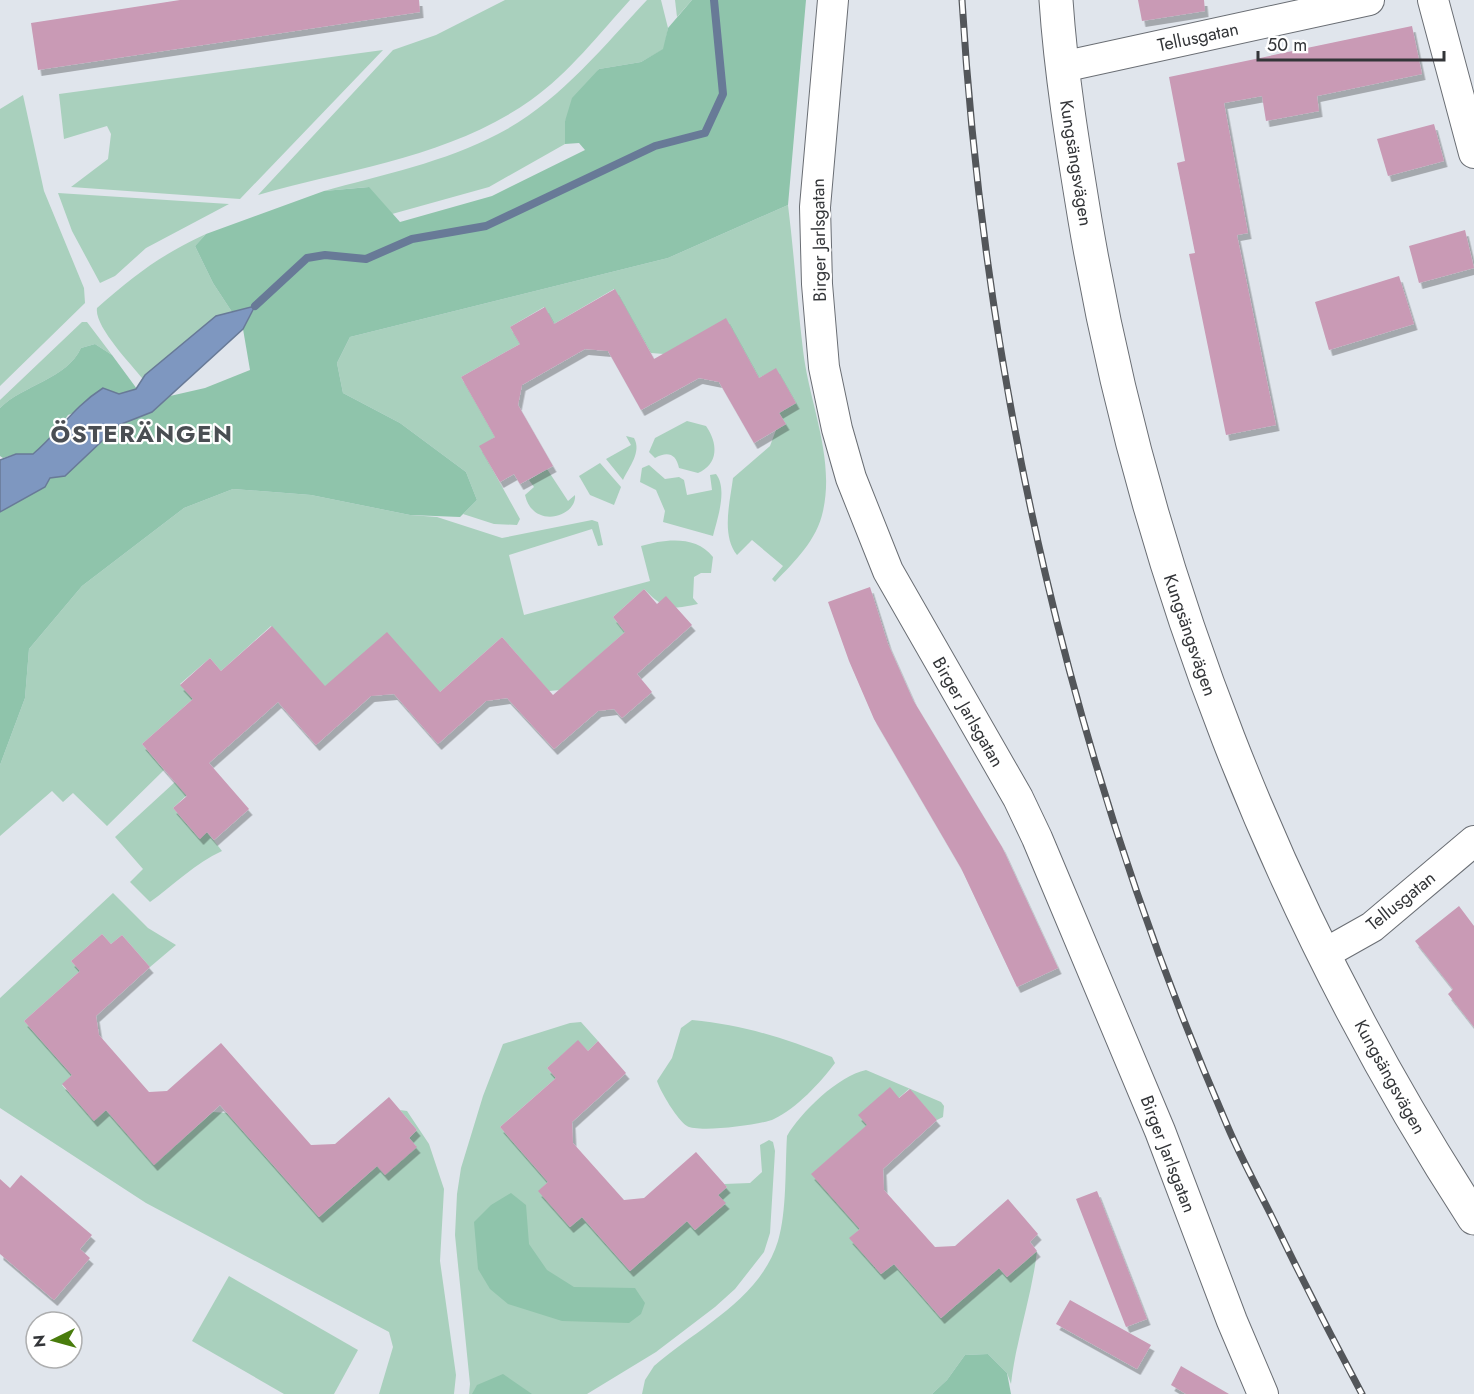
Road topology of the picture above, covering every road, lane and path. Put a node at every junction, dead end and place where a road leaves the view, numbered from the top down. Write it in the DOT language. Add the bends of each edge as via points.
graph roads {
  1 [pos="833,0"];
  2 [pos="1056,0"];
  3 [pos="1369,0"];
  4 [pos="1433,0"];
  5 [pos="1308,7"];
  6 [pos="1062,68"];
  7 [pos="1474,153"];
  8 [pos="1474,841"];
  9 [pos="1324,954"];
  10 [pos="1474,1218"];
  11 [pos="1263,1394"];
  1 -- 11 [label="street, Birger Jarlsgatan" via="815,207 817,284 824,366 851,477 888,571 1037,838 1155,1120"];
  2 -- 6 [label="street, Kungsängsvägen"];
  3 -- 5 [label="street, Tellusgatan"];
  4 -- 7 [label="street"];
  5 -- 6 [label="street, Tellusgatan"];
  6 -- 9 [label="street, Kungsängsvägen" via="1095,282 1134,451 1165,561 1232,753 1287,882"];
  8 -- 9 [label="street, Tellusgatan" via="1372,927"];
  9 -- 10 [label="street, Kungsängsvägen" via="1389,1077"];
}
